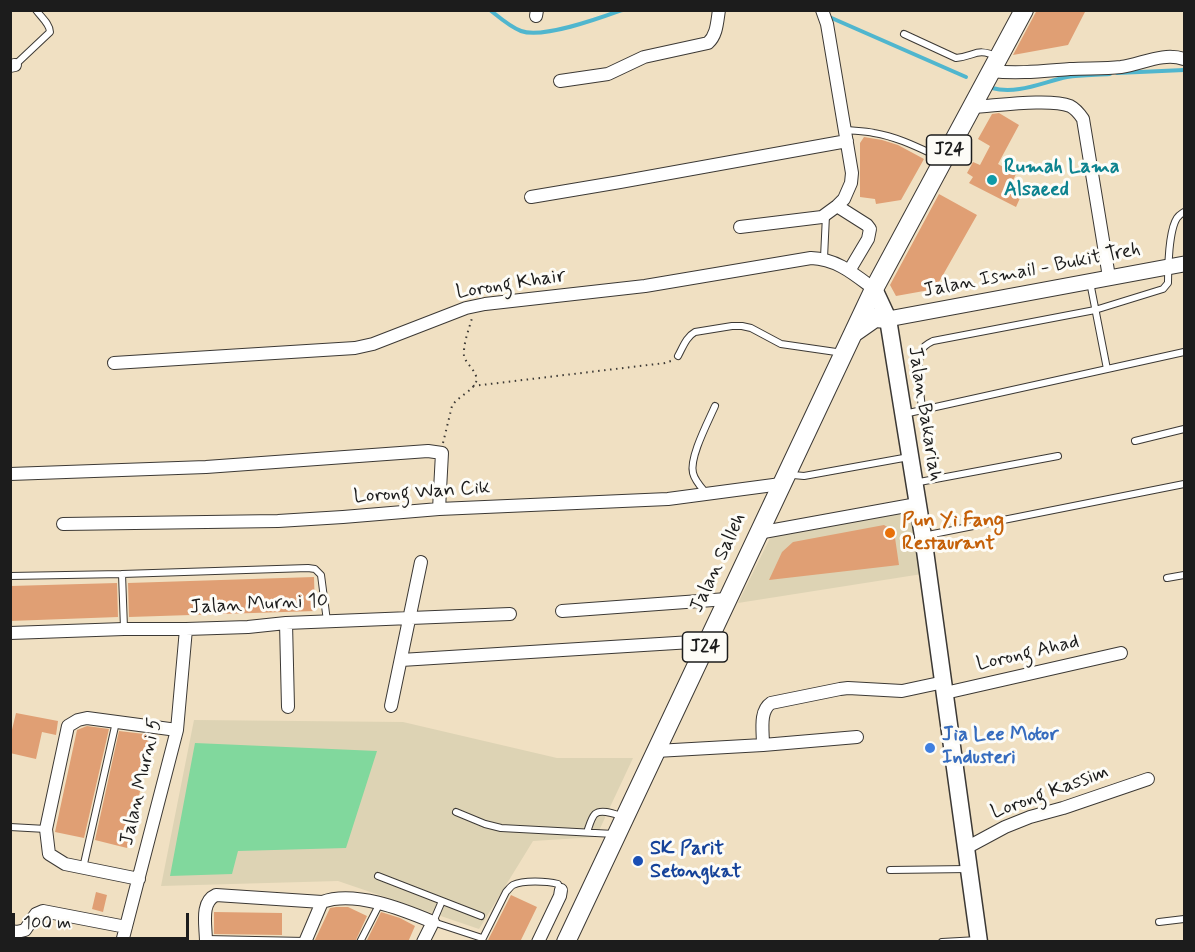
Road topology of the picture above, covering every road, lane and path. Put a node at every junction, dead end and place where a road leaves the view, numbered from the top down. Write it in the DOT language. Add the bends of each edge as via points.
graph roads {
  1 [pos="36,10"];
  2 [pos="719,10"];
  3 [pos="822,10"];
  4 [pos="1024,10"];
  5 [pos="904,34"];
  6 [pos="1185,59"];
  7 [pos="995,64"];
  8 [pos="13,66"];
  9 [pos="560,81"];
  10 [pos="972,107"];
  11 [pos="846,135"];
  12 [pos="944,159"];
  13 [pos="531,197"];
  14 [pos="837,207"];
  15 [pos="1185,212"];
  16 [pos="826,215"];
  17 [pos="740,227"];
  18 [pos="824,258"];
  19 [pos="1185,264"];
  20 [pos="1168,267"];
  21 [pos="849,272"];
  22 [pos="1109,278"];
  23 [pos="1090,281"];
  24 [pos="874,288"];
  25 [pos="474,306"];
  26 [pos="1095,310"];
  27 [pos="888,319"];
  28 [pos="852,334"];
  29 [pos="1185,352"];
  30 [pos="843,353"];
  31 [pos="678,356"];
  32 [pos="114,363"];
  33 [pos="1107,369"];
  34 [pos="473,386"];
  35 [pos="715,406"];
  36 [pos="922,410"];
  37 [pos="903,414"];
  38 [pos="1185,429"];
  39 [pos="1135,441"];
  40 [pos="442,453"];
  41 [pos="1058,456"];
  42 [pos="910,457"];
  43 [pos="10,474"];
  44 [pos="784,478"];
  45 [pos="914,483"];
  46 [pos="1185,484"];
  47 [pos="706,494"];
  48 [pos="917,504"];
  49 [pos="439,509"];
  50 [pos="63,524"];
  51 [pos="758,533"];
  52 [pos="923,536"];
  53 [pos="421,562"];
  54 [pos="122,574"];
  55 [pos="1185,575"];
  56 [pos="10,576"];
  57 [pos="1167,578"];
  58 [pos="727,599"];
  59 [pos="562,611"];
  60 [pos="510,614"];
  61 [pos="410,618"];
  62 [pos="327,621"];
  63 [pos="286,623"];
  64 [pos="124,629"];
  65 [pos="186,629"];
  66 [pos="10,633"];
  67 [pos="708,641"];
  68 [pos="1120,653"];
  69 [pos="401,660"];
  70 [pos="944,688"];
  71 [pos="391,706"];
  72 [pos="288,707"];
  73 [pos="116,722"];
  74 [pos="177,730"];
  75 [pos="857,737"];
  76 [pos="763,745"];
  77 [pos="656,751"];
  78 [pos="1148,779"];
  79 [pos="456,812"];
  80 [pos="624,817"];
  81 [pos="10,826"];
  82 [pos="46,830"];
  83 [pos="586,832"];
  84 [pos="616,834"];
  85 [pos="966,848"];
  86 [pos="83,868"];
  87 [pos="969,869"];
  88 [pos="890,870"];
  89 [pos="378,876"];
  90 [pos="139,879"];
  91 [pos="561,890"];
  92 [pos="442,901"];
  93 [pos="322,902"];
  94 [pos="380,903"];
  95 [pos="481,916"];
  96 [pos="1185,919"];
  97 [pos="433,922"];
  98 [pos="1159,922"];
  99 [pos="126,927"];
  100 [pos="10,931"];
  101 [pos="206,940"];
  102 [pos="481,940"];
  103 [pos="305,941"];
  104 [pos="979,941"];
  105 [pos="122,942"];
  106 [pos="360,942"];
  107 [pos="423,942"];
  108 [pos="538,942"];
  109 [pos="566,942"];
  110 [pos="942,942"];
  1 -- 8 [label="lane" via="50,32"];
  2 -- 9 [label="street" via="713,39 708,43 644,57 608,74"];
  3 -- 11 [label="street"];
  4 -- 7 [label="main road, J24"];
  5 -- 7 [label="lane" via="956,58 986,51"];
  6 -- 7 [label="street" via="1168,56 1105,69 1027,73"];
  7 -- 10 [label="main road, J24"];
  10 -- 12 [label="main road, J24"];
  10 -- 22 [label="street" via="1054,102 1078,111 1083,119"];
  11 -- 12 [label="lane" via="872,132"];
  11 -- 13 [label="street"];
  11 -- 14 [label="street" via="852,178"];
  12 -- 24 [label="main road, J24"];
  14 -- 16 [label="street"];
  14 -- 21 [label="street" via="870,229"];
  15 -- 20 [label="lane" via="1173,227"];
  16 -- 17 [label="street"];
  16 -- 18 [label="lane"];
  18 -- 21 [label="street"];
  18 -- 25 [label="street, Lorong Khair" via="645,286"];
  19 -- 20 [label="street, Jalan Ismail - Bukit Treh"];
  20 -- 22 [label="street, Jalan Ismail - Bukit Treh"];
  20 -- 26 [label="lane" via="1168,283 1163,288"];
  21 -- 24 [label="street"];
  22 -- 23 [label="street, Jalan Ismail - Bukit Treh"];
  23 -- 26 [label="lane"];
  23 -- 27 [label="street, Jalan Ismail - Bukit Treh"];
  24 -- 27 [label="main road, Jalan Bakariah"];
  24 -- 28 [label="main road, J24"];
  25 -- 32 [label="street, Lorong Khair" via="355,348"];
  25 -- 34 [label="path" via="464,351 476,376"];
  26 -- 33 [label="lane"];
  26 -- 36 [label="lane" via="926,344 919,362"];
  27 -- 28 [label="main road" via="875,318"];
  27 -- 37 [label="main road, Jalan Bakariah"];
  28 -- 30 [label="main road, Jalan Salleh / J24"];
  29 -- 33 [label="lane"];
  30 -- 31 [label="lane" via="781,344 750,328 732,327 695,332"];
  30 -- 44 [label="main road, Jalan Salleh / J24"];
  31 -- 34 [label="path" via="665,363"];
  33 -- 36 [label="lane"];
  34 -- 40 [label="path" via="452,406"];
  35 -- 47 [label="lane" via="693,460 692,472"];
  36 -- 37 [label="lane"];
  37 -- 42 [label="main road, Jalan Bakariah"];
  38 -- 39 [label="lane"];
  40 -- 43 [label="street"];
  40 -- 49 [label="street"];
  41 -- 45 [label="lane"];
  42 -- 44 [label="lane"];
  42 -- 45 [label="main road, Jalan Bakariah"];
  44 -- 47 [label="street, Lorong Wan Cik"];
  44 -- 51 [label="main road, Jalan Salleh / J24"];
  45 -- 48 [label="main road, Jalan Bakariah"];
  46 -- 52 [label="lane"];
  47 -- 49 [label="street, Lorong Wan Cik"];
  48 -- 51 [label="street"];
  48 -- 52 [label="main road, Jalan Bakariah"];
  49 -- 50 [label="street, Lorong Wan Cik" via="278,520"];
  51 -- 58 [label="main road, Jalan Salleh / J24"];
  52 -- 70 [label="main road, Jalan Bakariah"];
  53 -- 61 [label="street"];
  54 -- 56 [label="lane"];
  54 -- 62 [label="lane" via="315,569 321,575"];
  54 -- 64 [label="lane"];
  55 -- 57 [label="lane"];
  58 -- 59 [label="street"];
  58 -- 67 [label="main road, Jalan Salleh / J24"];
  60 -- 61 [label="street, Jalan Murni 10"];
  61 -- 62 [label="street, Jalan Murni 10"];
  61 -- 69 [label="street"];
  62 -- 63 [label="street, Jalan Murni 10"];
  63 -- 65 [label="street, Jalan Murni 10"];
  63 -- 72 [label="street"];
  64 -- 65 [label="street, Jalan Murni 10"];
  64 -- 66 [label="street, Jalan Murni 10"];
  65 -- 74 [label="street, Jalan Murni 5"];
  67 -- 69 [label="street"];
  67 -- 77 [label="main road, Jalan Salleh / J24"];
  68 -- 70 [label="street, Lorong Ahad"];
  69 -- 71 [label="street"];
  70 -- 76 [label="street, Lorong Ahad" via="848,688 771,703 764,712"];
  70 -- 85 [label="main road, Jalan Bakariah"];
  73 -- 74 [label="street"];
  73 -- 82 [label="street" via="87,718 68,726"];
  73 -- 86 [label="lane"];
  74 -- 90 [label="street, Jalan Murni 5"];
  75 -- 76 [label="street"];
  76 -- 77 [label="street"];
  77 -- 80 [label="main road, Jalan Salleh / J24"];
  78 -- 85 [label="street, Lorong Kassim" via="1030,817"];
  79 -- 83 [label="lane" via="501,828"];
  80 -- 83 [label="lane" via="598,812"];
  80 -- 84 [label="main road, Jalan Salleh / J24"];
  81 -- 82 [label="lane"];
  82 -- 86 [label="street" via="49,854 65,864"];
  83 -- 84 [label="lane"];
  84 -- 109 [label="main road, Jalan Salleh / J24"];
  85 -- 87 [label="main road, Jalan Bakariah"];
  86 -- 90 [label="street"];
  87 -- 88 [label="lane"];
  87 -- 104 [label="main road, Jalan Bakariah"];
  89 -- 92 [label="lane"];
  90 -- 99 [label="street, Jalan Murni 5"];
  91 -- 102 [label="lane" via="558,884 548,881 512,886"];
  91 -- 108 [label="street"];
  92 -- 95 [label="lane"];
  92 -- 97 [label="lane"];
  93 -- 94 [label="street" via="348,898"];
  93 -- 101 [label="street" via="216,895 206,906"];
  93 -- 103 [label="street"];
  94 -- 97 [label="street"];
  94 -- 106 [label="lane"];
  96 -- 98 [label="lane"];
  97 -- 102 [label="lane"];
  97 -- 107 [label="street"];
  99 -- 100 [label="street" via="43,911 36,914 25,930"];
  99 -- 105 [label="street, Jalan Murni 5"];
  101 -- 103 [label="lane"];
  104 -- 110 [label="lane"];
}
